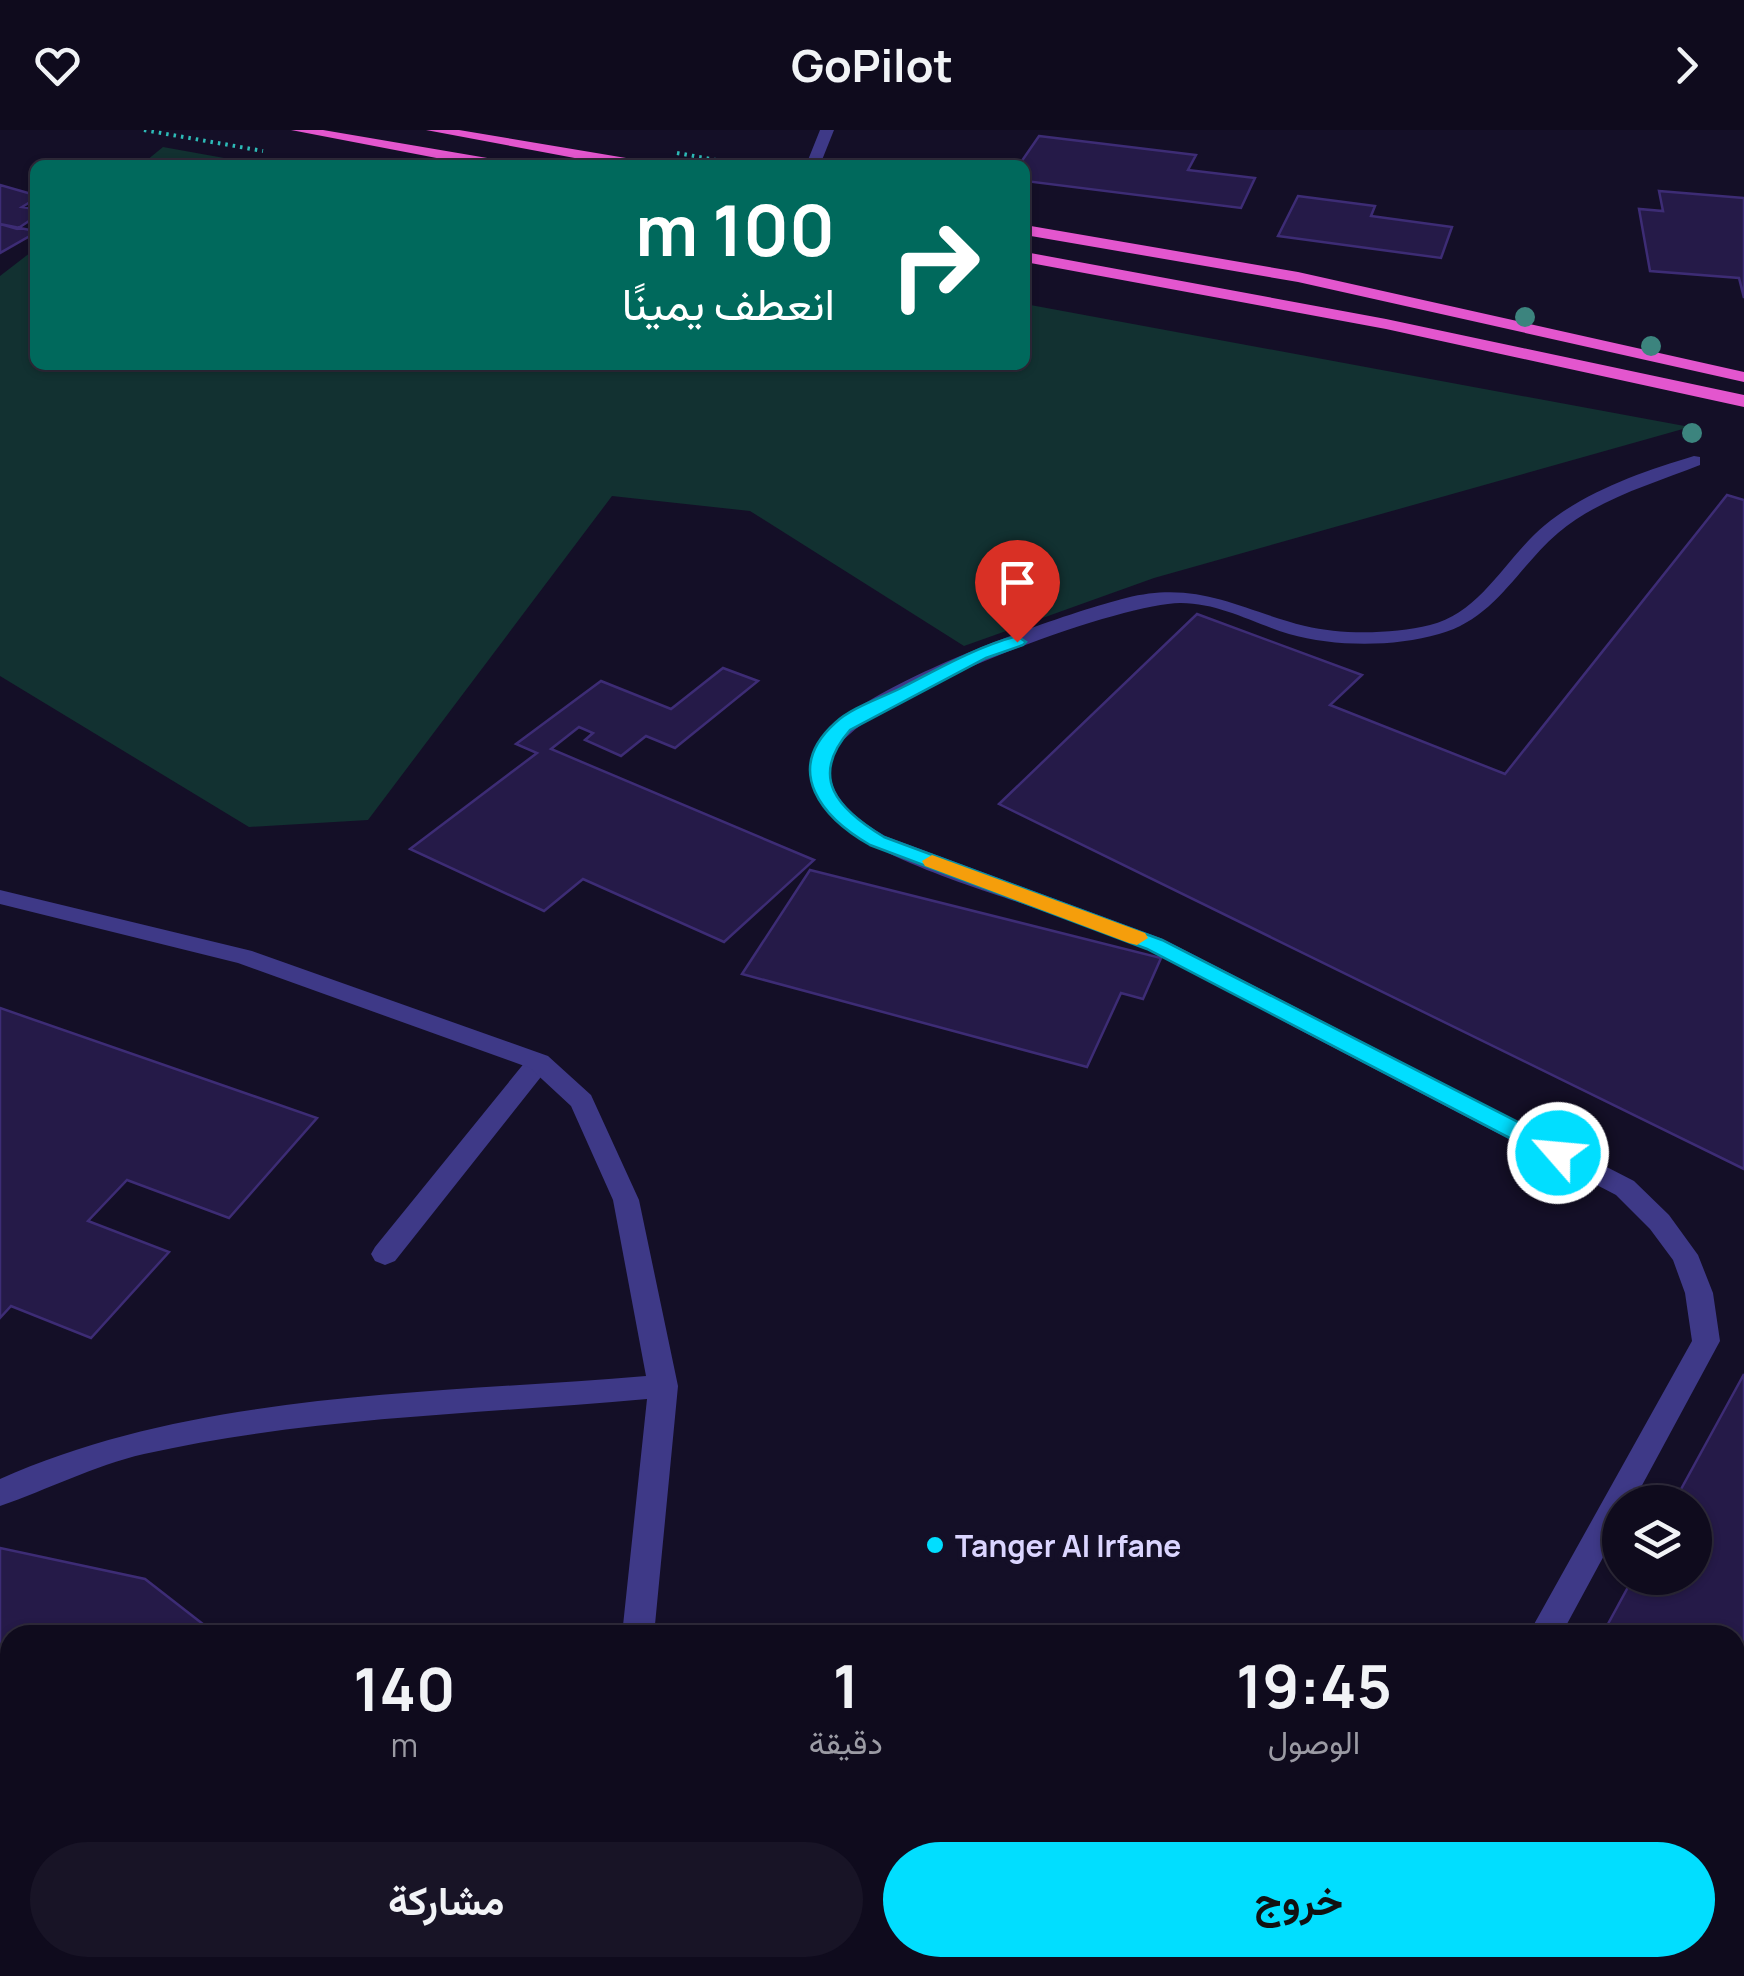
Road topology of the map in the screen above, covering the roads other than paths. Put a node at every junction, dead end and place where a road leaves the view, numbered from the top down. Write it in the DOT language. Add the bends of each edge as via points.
graph roads {
  1 [pos="298,130"];
  2 [pos="434,130"];
  3 [pos="827,130"];
  4 [pos="469,160"];
  5 [pos="609,160"];
  6 [pos="815,160"];
  7 [pos="1030,231"];
  8 [pos="1030,259"];
  9 [pos="1744,376"];
  10 [pos="1744,401"];
  11 [pos="1694,461"];
  12 [pos="0,897"];
  13 [pos="539,1062"];
  14 [pos="385,1254"];
  15 [pos="662,1386"];
  16 [pos="0,1493"];
  17 [pos="639,1625"];
  18 [pos="1550,1625"];
  1 -- 4 [label="highway"];
  2 -- 5 [label="highway"];
  3 -- 6 [label="street"];
  7 -- 9 [label="highway" via="1316,281"];
  8 -- 10 [label="highway" via="1340,313"];
  11 -- 18 [label="street" via="1598,498 1550,530 1468,618 1433,630 1334,636 1198,598 1128,603 980,654 843,726 824,748 819,774 826,797 848,824 877,841 1155,944 1626,1188 1658,1218 1688,1258 1704,1299 1706,1341"];
  12 -- 13 [label="street" via="244,957"];
  13 -- 14 [label="street"];
  13 -- 15 [label="street" via="582,1101 626,1200"];
  15 -- 16 [label="street" via="232,1423 113,1448"];
  15 -- 17 [label="street"];
}
